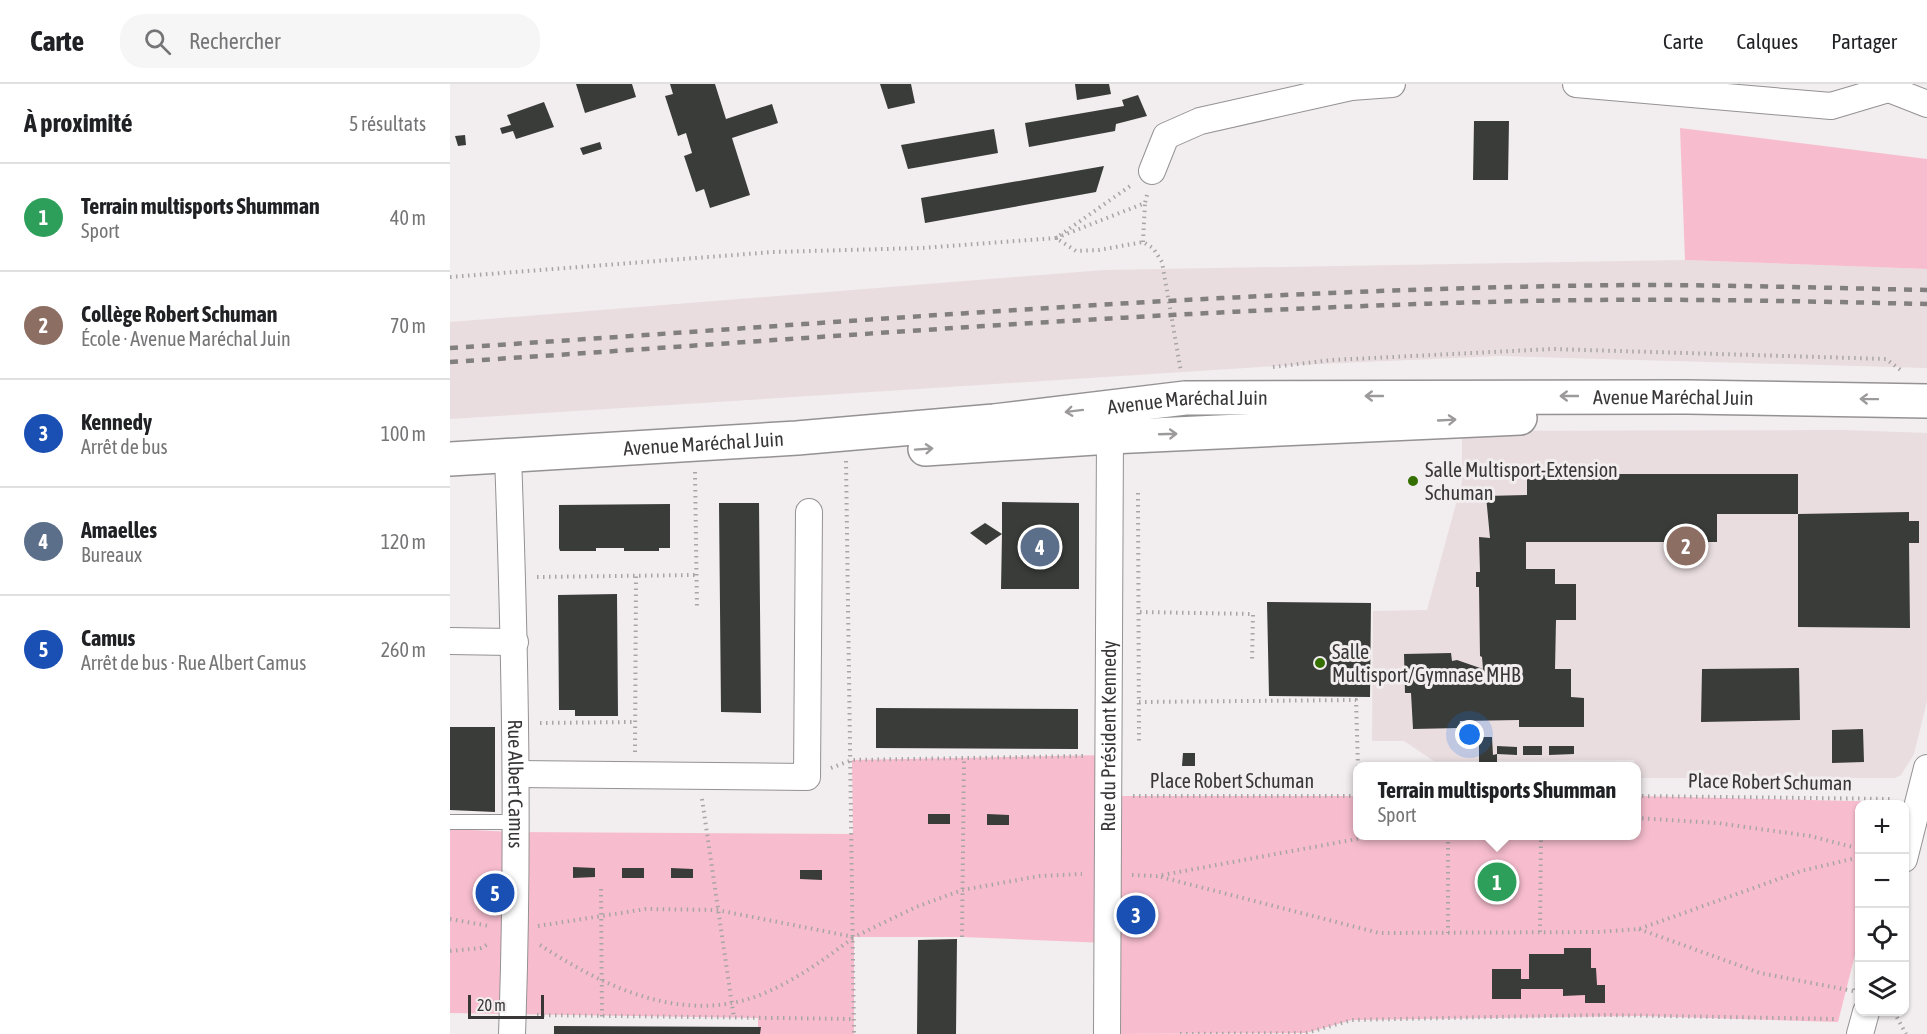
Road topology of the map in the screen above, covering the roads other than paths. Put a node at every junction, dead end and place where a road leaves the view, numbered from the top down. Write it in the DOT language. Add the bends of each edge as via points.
graph roads {
  1 [pos="1392,84"];
  2 [pos="1576,84"];
  3 [pos="1882,86"];
  4 [pos="1756,91"];
  5 [pos="1927,104"];
  6 [pos="1152,171"];
  7 [pos="1917,389"];
  8 [pos="1927,422"];
  9 [pos="1110,436"];
  10 [pos="450,459"];
  11 [pos="509,466"];
  12 [pos="450,479"];
  13 [pos="808,512"];
  14 [pos="450,641"];
  15 [pos="515,642"];
  16 [pos="1927,768"];
  17 [pos="517,774"];
  18 [pos="450,822"];
  19 [pos="517,822"];
  20 [pos="1906,854"];
  21 [pos="513,1024"];
  22 [pos="1107,1034"];
  1 -- 6 [label="street" via="1352,87 1200,121 1166,136"];
  2 -- 4 [label="street"];
  3 -- 4 [label="street" via="1831,105"];
  3 -- 5 [label="street"];
  7 -- 11 [label="main road, Avenue Maréchal Juin, one-way" via="1664,397 1185,398 994,421"];
  9 -- 8 [label="main road, Avenue Maréchal Juin, one-way" via="1499,418"];
  11 -- 9 [label="main road, Avenue Maréchal Juin, one-way" via="695,465"];
  9 -- 22 [label="street, Rue du Président Kennedy"];
  10 -- 11 [label="main road, Avenue Maréchal Juin"];
  11 -- 12 [label="main road, Avenue Maréchal Juin"];
  11 -- 15 [label="street, Rue Albert Camus"];
  13 -- 17 [label="street" via="807,777"];
  14 -- 15 [label="street"];
  15 -- 17 [label="street, Rue Albert Camus"];
  16 -- 20 [label="street"];
  17 -- 19 [label="street, Rue Albert Camus"];
  18 -- 19 [label="lane"];
  19 -- 21 [label="street, Rue Albert Camus"];
}
